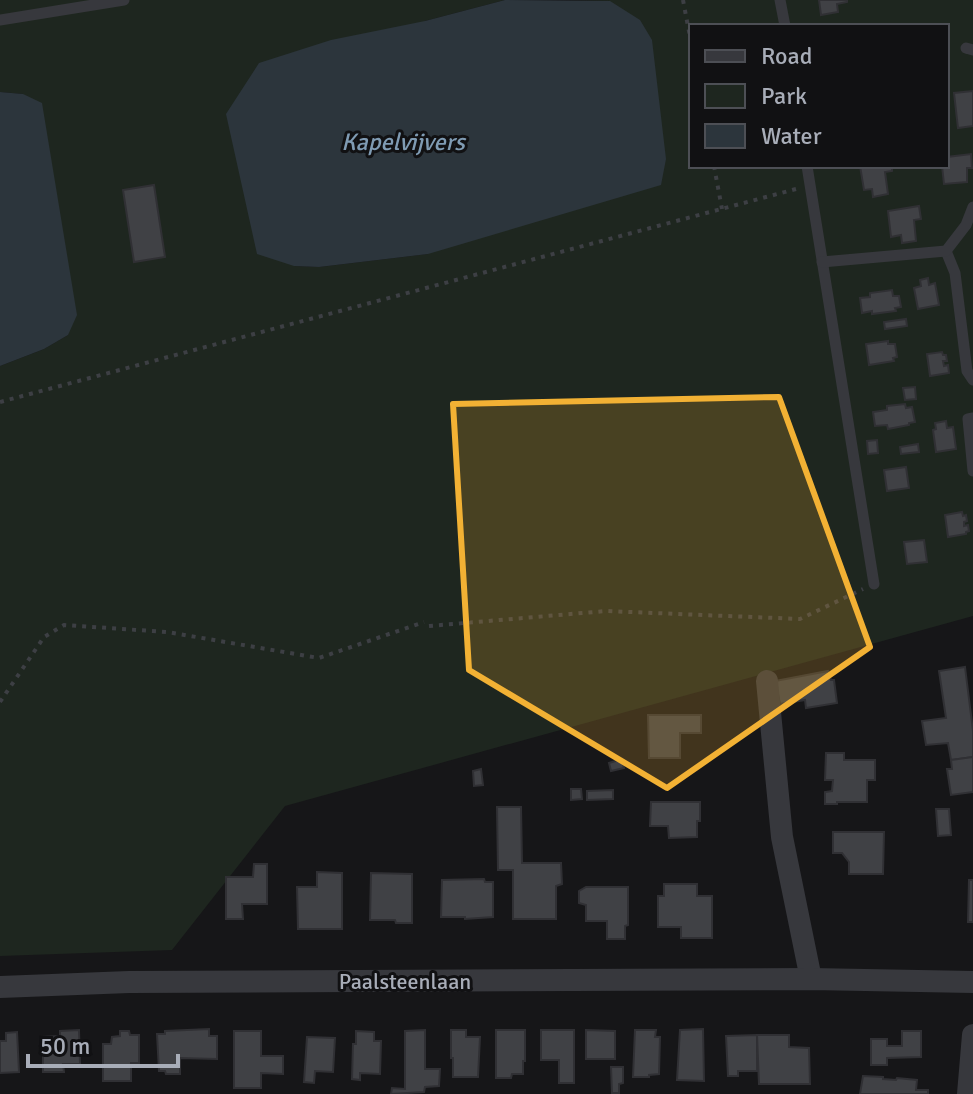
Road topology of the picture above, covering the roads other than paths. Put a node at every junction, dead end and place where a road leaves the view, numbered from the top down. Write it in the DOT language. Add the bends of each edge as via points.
graph roads {
  1 [pos="124,0"];
  2 [pos="780,0"];
  3 [pos="0,20"];
  4 [pos="785,24"];
  5 [pos="807,168"];
  6 [pos="973,207"];
  7 [pos="969,227"];
  8 [pos="946,251"];
  9 [pos="822,262"];
  10 [pos="973,380"];
  11 [pos="973,418"];
  12 [pos="973,471"];
  13 [pos="874,584"];
  14 [pos="767,681"];
  15 [pos="811,979"];
  16 [pos="973,982"];
  17 [pos="0,987"];
  18 [pos="973,1035"];
  19 [pos="968,1094"];
  1 -- 3 [label="lane"];
  2 -- 4 [label="lane"];
  5 -- 9 [label="lane"];
  6 -- 7 [label="lane"];
  7 -- 8 [label="lane"];
  8 -- 9 [label="lane"];
  8 -- 10 [label="lane" via="955,273 967,371"];
  9 -- 13 [label="lane"];
  11 -- 12 [label="lane" via="968,419"];
  14 -- 15 [label="street" via="782,837"];
  15 -- 16 [label="street, Paalsteenlaan"];
  15 -- 17 [label="street, Paalsteenlaan"];
  18 -- 19 [label="street"];
}
